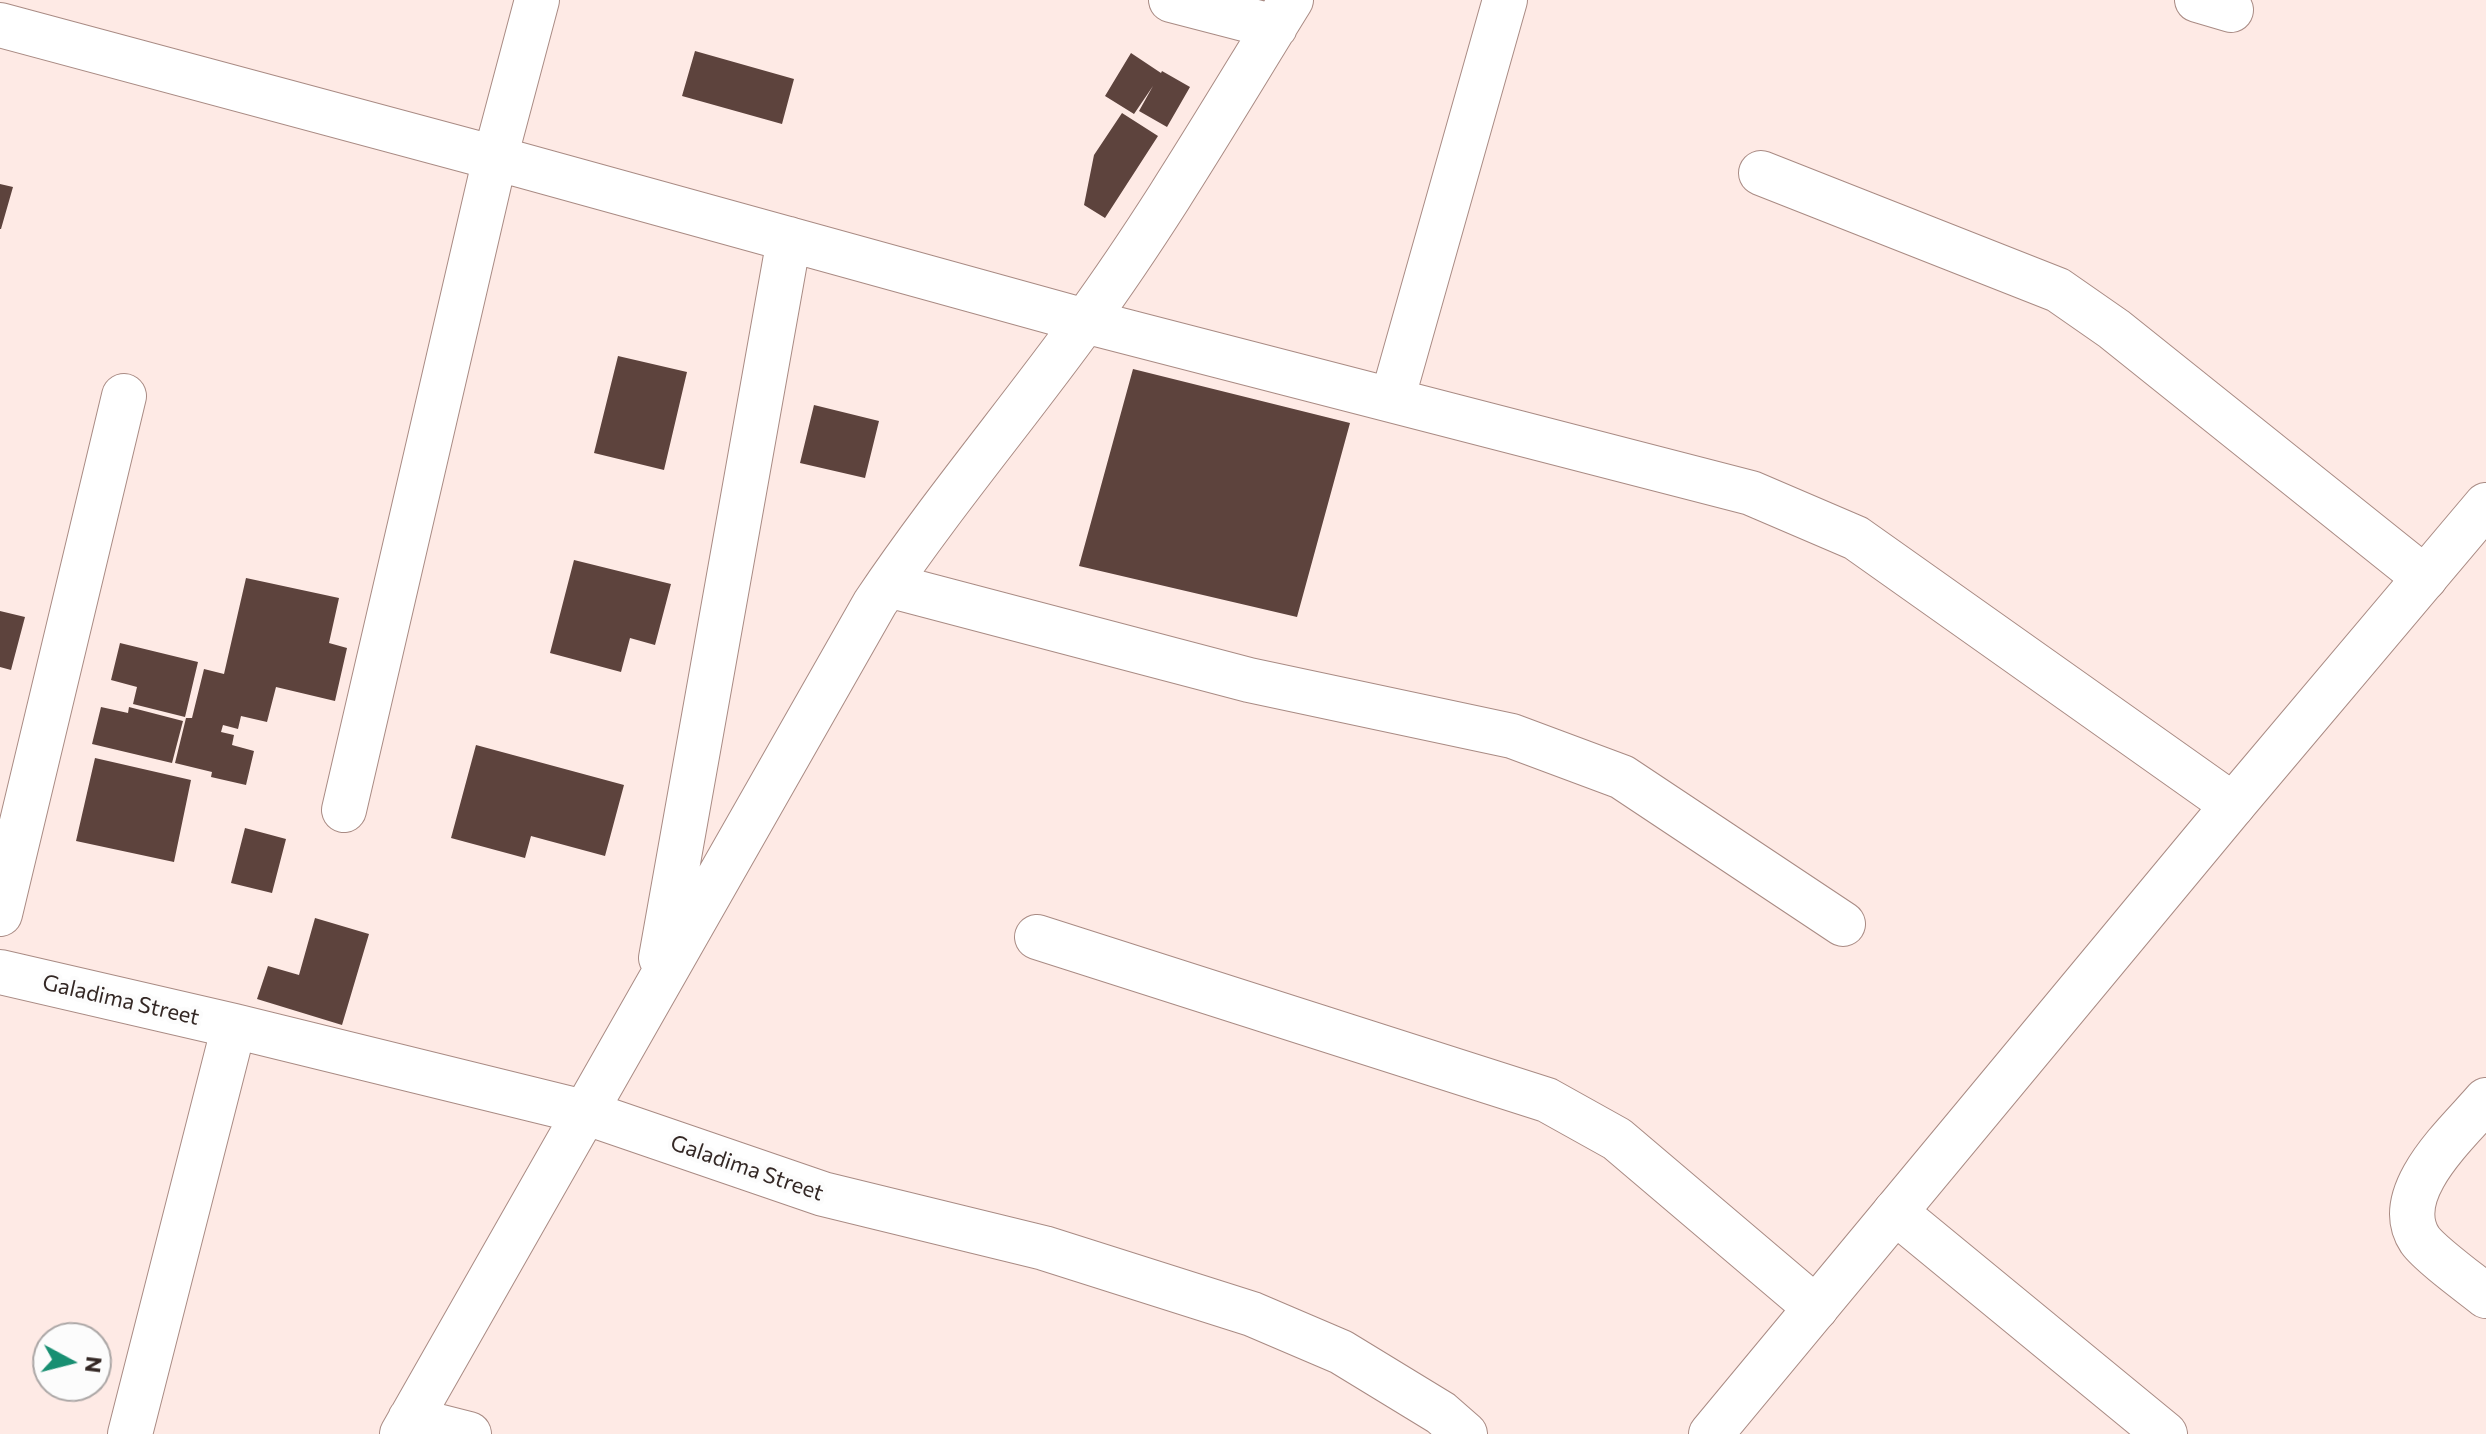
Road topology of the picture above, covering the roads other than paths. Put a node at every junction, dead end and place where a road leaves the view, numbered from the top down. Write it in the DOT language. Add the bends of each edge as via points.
graph roads {
  1 [pos="537,0"];
  2 [pos="1171,0"];
  3 [pos="1505,0"];
  4 [pos="1283,13"];
  5 [pos="0,25"];
  6 [pos="495,158"];
  7 [pos="1761,173"];
  8 [pos="789,239"];
  9 [pos="1085,321"];
  10 [pos="124,396"];
  11 [pos="1392,400"];
  12 [pos="2486,505"];
  13 [pos="2425,578"];
  14 [pos="888,585"];
  15 [pos="2233,805"];
  16 [pos="344,810"];
  17 [pos="0,914"];
  18 [pos="1843,924"];
  19 [pos="1037,937"];
  20 [pos="0,972"];
  21 [pos="655,988"];
  22 [pos="234,1026"];
  23 [pos="2486,1100"];
  24 [pos="584,1112"];
  25 [pos="1895,1212"];
  26 [pos="2486,1296"];
  27 [pos="1816,1308"];
  28 [pos="406,1426"];
  29 [pos="130,1434"];
  30 [pos="469,1434"];
  31 [pos="1465,1434"];
  32 [pos="1711,1434"];
  33 [pos="2165,1434"];
  1 -- 6 [label="street"];
  2 -- 4 [label="street"];
  3 -- 11 [label="street"];
  4 -- 9 [label="street" via="1151,227"];
  5 -- 6 [label="street"];
  6 -- 8 [label="street"];
  6 -- 16 [label="street"];
  7 -- 13 [label="street" via="2058,290"];
  8 -- 9 [label="street"];
  8 -- 21 [label="street"];
  9 -- 11 [label="street"];
  9 -- 14 [label="street"];
  10 -- 17 [label="street"];
  11 -- 15 [label="street" via="1751,493 1856,538"];
  12 -- 13 [label="street"];
  13 -- 15 [label="street"];
  14 -- 18 [label="street" via="1249,680 1512,736 1622,777"];
  14 -- 21 [label="street"];
  15 -- 25 [label="street"];
  19 -- 27 [label="street" via="1547,1100 1617,1139"];
  20 -- 22 [label="street, Galadima Street"];
  21 -- 24 [label="street"];
  22 -- 24 [label="street, Galadima Street"];
  22 -- 29 [label="street"];
  23 -- 26 [label="street" via="2422,1176 2410,1213 2421,1240"];
  24 -- 28 [label="street"];
  24 -- 31 [label="street, Galadima Street" via="823,1194 1044,1248 1252,1314 1341,1352 1441,1413"];
  25 -- 27 [label="street"];
  25 -- 33 [label="street"];
  27 -- 32 [label="street"];
  28 -- 30 [label="street"];
}
